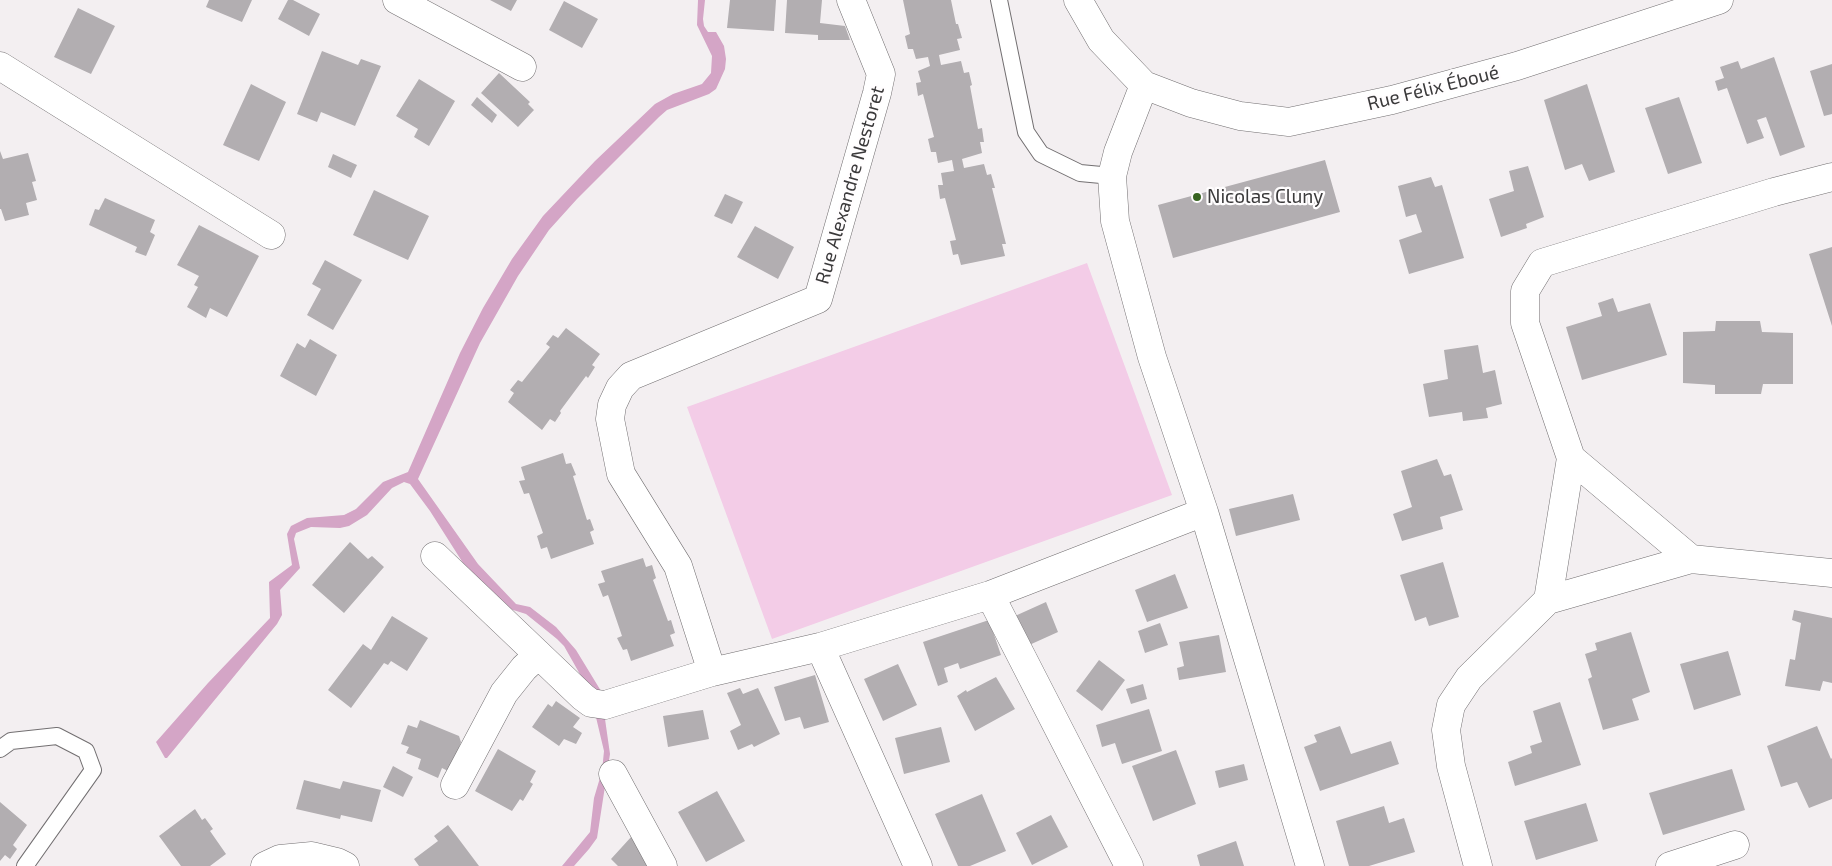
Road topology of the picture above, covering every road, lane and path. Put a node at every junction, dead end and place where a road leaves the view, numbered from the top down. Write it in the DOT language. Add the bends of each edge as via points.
graph roads {
  1 [pos="397,0"];
  2 [pos="851,0"];
  3 [pos="999,0"];
  4 [pos="1078,0"];
  5 [pos="1719,0"];
  6 [pos="0,66"];
  7 [pos="522,67"];
  8 [pos="1144,85"];
  9 [pos="1112,176"];
  10 [pos="1832,177"];
  11 [pos="271,235"];
  12 [pos="1571,458"];
  13 [pos="1204,512"];
  14 [pos="435,556"];
  15 [pos="1691,559"];
  16 [pos="1832,573"];
  17 [pos="990,596"];
  18 [pos="1548,600"];
  19 [pos="820,647"];
  20 [pos="538,655"];
  21 [pos="712,672"];
  22 [pos="0,749"];
  23 [pos="612,774"];
  24 [pos="455,786"];
  25 [pos="1735,844"];
  26 [pos="25,866"];
  27 [pos="265,866"];
  28 [pos="345,866"];
  29 [pos="664,866"];
  30 [pos="918,866"];
  31 [pos="1129,866"];
  32 [pos="1310,866"];
  33 [pos="1478,866"];
  34 [pos="1670,866"];
  1 -- 7 [label="street"];
  2 -- 21 [label="street, Rue Alexandre Nestoret" via="881,74 818,299 631,376 612,404 610,419 621,474 678,566"];
  3 -- 9 [label="lane" via="1026,132 1041,154 1080,173"];
  4 -- 8 [label="street" via="1101,40"];
  5 -- 8 [label="street, Rue Félix Éboué" via="1517,66 1392,100 1289,122 1240,116"];
  6 -- 11 [label="street"];
  8 -- 9 [label="street"];
  9 -- 13 [label="street" via="1115,221 1149,348"];
  10 -- 12 [label="street" via="1542,263 1525,291 1525,322"];
  12 -- 15 [label="street"];
  12 -- 18 [label="street"];
  13 -- 17 [label="street"];
  13 -- 32 [label="street"];
  14 -- 20 [label="street"];
  15 -- 16 [label="street"];
  15 -- 18 [label="street"];
  17 -- 19 [label="street"];
  17 -- 31 [label="street"];
  18 -- 33 [label="street" via="1469,678 1451,705 1446,730 1451,766"];
  19 -- 21 [label="street"];
  19 -- 30 [label="street"];
  20 -- 21 [label="street" via="591,703 605,705"];
  20 -- 24 [label="street" via="504,693"];
  22 -- 26 [label="lane" via="11,741 57,736 86,751 93,770"];
  23 -- 29 [label="street"];
  25 -- 34 [label="street"];
  27 -- 28 [label="street" via="280,859 312,856"];
}
